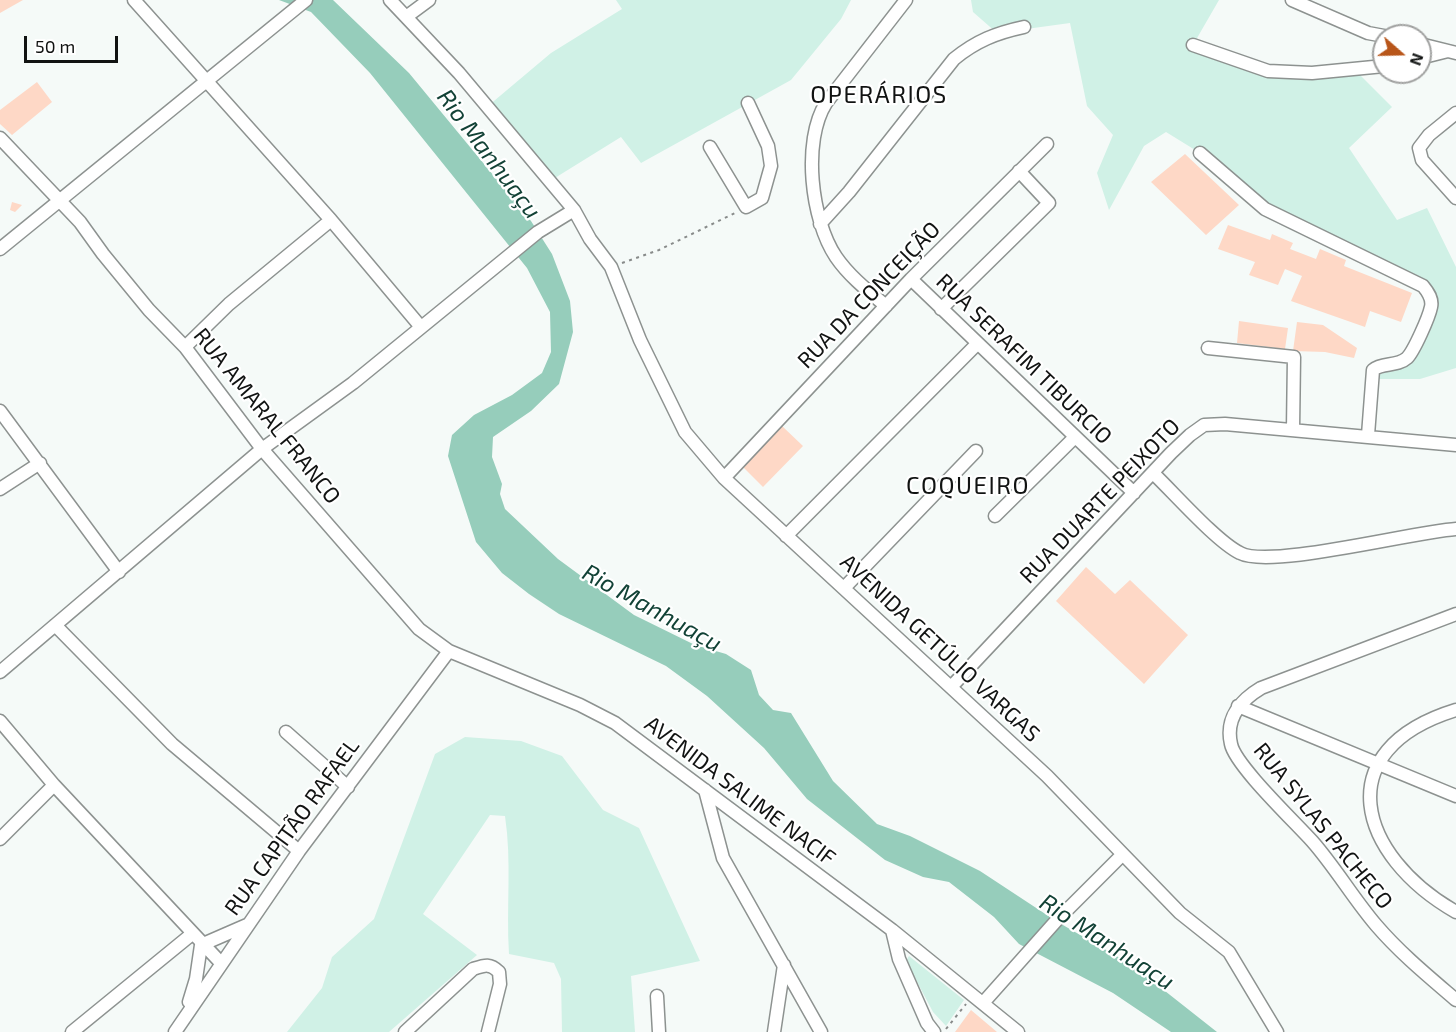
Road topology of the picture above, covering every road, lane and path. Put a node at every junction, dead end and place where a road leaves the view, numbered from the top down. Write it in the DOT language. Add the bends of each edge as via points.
graph roads {
  1 [pos="134,0"];
  2 [pos="306,0"];
  3 [pos="390,0"];
  4 [pos="429,0"];
  5 [pos="906,0"];
  6 [pos="1292,0"];
  7 [pos="406,17"];
  8 [pos="1024,27"];
  9 [pos="1372,34"];
  10 [pos="1193,45"];
  11 [pos="1432,46"];
  12 [pos="1454,51"];
  13 [pos="1432,56"];
  14 [pos="1372,67"];
  15 [pos="207,84"];
  16 [pos="748,102"];
  17 [pos="1456,113"];
  18 [pos="0,138"];
  19 [pos="1047,144"];
  20 [pos="710,147"];
  21 [pos="1200,153"];
  22 [pos="1019,171"];
  23 [pos="1456,198"];
  24 [pos="60,200"];
  25 [pos="746,207"];
  26 [pos="574,210"];
  27 [pos="331,220"];
  28 [pos="820,224"];
  29 [pos="0,249"];
  30 [pos="611,267"];
  31 [pos="911,279"];
  32 [pos="886,306"];
  33 [pos="941,309"];
  34 [pos="420,326"];
  35 [pos="978,344"];
  36 [pos="185,347"];
  37 [pos="1208,348"];
  38 [pos="0,411"];
  39 [pos="1293,429"];
  40 [pos="1368,435"];
  41 [pos="1075,437"];
  42 [pos="1456,445"];
  43 [pos="262,449"];
  44 [pos="976,451"];
  45 [pos="40,463"];
  46 [pos="1153,473"];
  47 [pos="724,478"];
  48 [pos="0,489"];
  49 [pos="1134,493"];
  50 [pos="995,516"];
  51 [pos="1456,529"];
  52 [pos="786,536"];
  53 [pos="119,572"];
  54 [pos="844,588"];
  55 [pos="1456,614"];
  56 [pos="55,625"];
  57 [pos="449,651"];
  58 [pos="0,672"];
  59 [pos="952,686"];
  60 [pos="1238,706"];
  61 [pos="1456,710"];
  62 [pos="0,721"];
  63 [pos="286,732"];
  64 [pos="1376,764"];
  65 [pos="54,785"];
  66 [pos="348,787"];
  67 [pos="705,789"];
  68 [pos="1456,796"];
  69 [pos="0,839"];
  70 [pos="299,851"];
  71 [pos="1122,855"];
  72 [pos="1456,912"];
  73 [pos="248,924"];
  74 [pos="892,930"];
  75 [pos="192,933"];
  76 [pos="201,945"];
  77 [pos="221,963"];
  78 [pos="784,964"];
  79 [pos="973,995"];
  80 [pos="657,996"];
  81 [pos="1456,1000"];
  82 [pos="983,1003"];
  83 [pos="185,1014"];
  84 [pos="938,1028"];
  85 [pos="72,1032"];
  86 [pos="175,1032"];
  87 [pos="405,1032"];
  88 [pos="488,1032"];
  89 [pos="659,1032"];
  90 [pos="774,1032"];
  91 [pos="821,1032"];
  92 [pos="1017,1032"];
  93 [pos="1277,1032"];
  1 -- 15 [label="street"];
  2 -- 15 [label="street"];
  3 -- 7 [label="street, AVENIDA GETÚLIO VARGAS"];
  4 -- 7 [label="street"];
  5 -- 28 [label="street" via="817,117 813,154"];
  6 -- 9 [label="street"];
  7 -- 26 [label="street, AVENIDA GETÚLIO VARGAS" via="459,73"];
  8 -- 28 [label="street" via="974,43 954,59"];
  10 -- 14 [label="street" via="1268,70 1312,73"];
  11 -- 12 [label="street"];
  12 -- 13 [label="street"];
  15 -- 24 [label="street"];
  15 -- 27 [label="street"];
  16 -- 25 [label="street" via="768,146 771,166 762,198"];
  17 -- 23 [label="street" via="1419,148 1422,160"];
  18 -- 24 [label="street, RUA AMARAL FRANCO"];
  19 -- 22 [label="street, RUA DA CONCEIÇÃO"];
  20 -- 25 [label="street"];
  21 -- 40 [label="street" via="1265,209 1423,286 1429,294 1432,306 1412,351 1398,363 1373,370"];
  22 -- 31 [label="street, RUA DA CONCEIÇÃO"];
  22 -- 33 [label="street" via="1049,203"];
  24 -- 29 [label="street"];
  24 -- 36 [label="street, RUA AMARAL FRANCO" via="149,310"];
  25 -- 30 [label="path" via="659,250"];
  26 -- 30 [label="street, AVENIDA GETÚLIO VARGAS"];
  26 -- 34 [label="street" via="544,228"];
  27 -- 34 [label="street"];
  27 -- 36 [label="street" via="229,304"];
  28 -- 32 [label="street" via="843,267"];
  30 -- 47 [label="street, AVENIDA GETÚLIO VARGAS" via="685,432"];
  31 -- 32 [label="street, RUA DA CONCEIÇÃO"];
  31 -- 33 [label="street, RUA SERAFIM TIBURCIO"];
  32 -- 47 [label="street, RUA DA CONCEIÇÃO"];
  33 -- 35 [label="street, RUA SERAFIM TIBURCIO"];
  34 -- 43 [label="street" via="353,383"];
  35 -- 41 [label="street, RUA SERAFIM TIBURCIO"];
  35 -- 52 [label="street"];
  36 -- 43 [label="street, RUA AMARAL FRANCO"];
  37 -- 39 [label="street" via="1294,357"];
  38 -- 45 [label="street"];
  39 -- 40 [label="street, RUA DUARTE PEIXOTO"];
  39 -- 46 [label="street, RUA DUARTE PEIXOTO" via="1204,425"];
  40 -- 42 [label="street, RUA DUARTE PEIXOTO"];
  41 -- 49 [label="street, RUA SERAFIM TIBURCIO"];
  41 -- 50 [label="street"];
  43 -- 53 [label="street"];
  43 -- 57 [label="street, RUA AMARAL FRANCO" via="419,630"];
  44 -- 54 [label="street"];
  45 -- 48 [label="street"];
  45 -- 53 [label="street"];
  46 -- 49 [label="street, RUA DUARTE PEIXOTO"];
  46 -- 51 [label="street" via="1227,544 1249,557 1294,555"];
  47 -- 52 [label="street, AVENIDA GETÚLIO VARGAS"];
  49 -- 59 [label="street, RUA DUARTE PEIXOTO"];
  52 -- 54 [label="street, AVENIDA GETÚLIO VARGAS"];
  53 -- 56 [label="street"];
  54 -- 59 [label="street, AVENIDA GETÚLIO VARGAS"];
  55 -- 60 [label="street" via="1262,688"];
  56 -- 58 [label="street"];
  56 -- 70 [label="street" via="172,744"];
  57 -- 66 [label="street, RUA CAPITÃO RAFAEL"];
  57 -- 67 [label="street, AVENIDA SALIME NACIF" via="615,723"];
  59 -- 71 [label="street, AVENIDA GETÚLIO VARGAS" via="1047,776"];
  60 -- 64 [label="street"];
  60 -- 81 [label="street, RUA SYLAS PACHECO" via="1230,725 1231,744 1241,765 1315,844 1376,925 1416,967"];
  61 -- 64 [label="street" via="1413,728"];
  62 -- 65 [label="street"];
  63 -- 66 [label="street"];
  64 -- 68 [label="street"];
  64 -- 72 [label="street" via="1369,789 1370,813 1377,832 1413,884"];
  65 -- 69 [label="street"];
  65 -- 75 [label="street"];
  66 -- 70 [label="street, RUA CAPITÃO RAFAEL"];
  67 -- 74 [label="street, AVENIDA SALIME NACIF"];
  67 -- 78 [label="street" via="723,858"];
  70 -- 73 [label="street, RUA CAPITÃO RAFAEL"];
  71 -- 82 [label="street"];
  71 -- 93 [label="street, AVENIDA GETÚLIO VARGAS" via="1180,913 1229,952"];
  73 -- 76 [label="street"];
  73 -- 77 [label="street, RUA CAPITÃO RAFAEL"];
  74 -- 79 [label="street, AVENIDA SALIME NACIF"];
  74 -- 84 [label="street" via="899,959 927,1023"];
  75 -- 76 [label="street"];
  75 -- 85 [label="street"];
  76 -- 77 [label="street"];
  76 -- 83 [label="street"];
  77 -- 83 [label="street, RUA CAPITÃO RAFAEL"];
  78 -- 90 [label="street"];
  78 -- 91 [label="street"];
  79 -- 82 [label="street, AVENIDA SALIME NACIF"];
  79 -- 84 [label="path" via="947,1030"];
  80 -- 89 [label="street"];
  82 -- 92 [label="street, AVENIDA SALIME NACIF"];
  83 -- 86 [label="street, RUA CAPITÃO RAFAEL"];
  87 -- 88 [label="street" via="473,969 493,965 499,972 500,984"];
}
